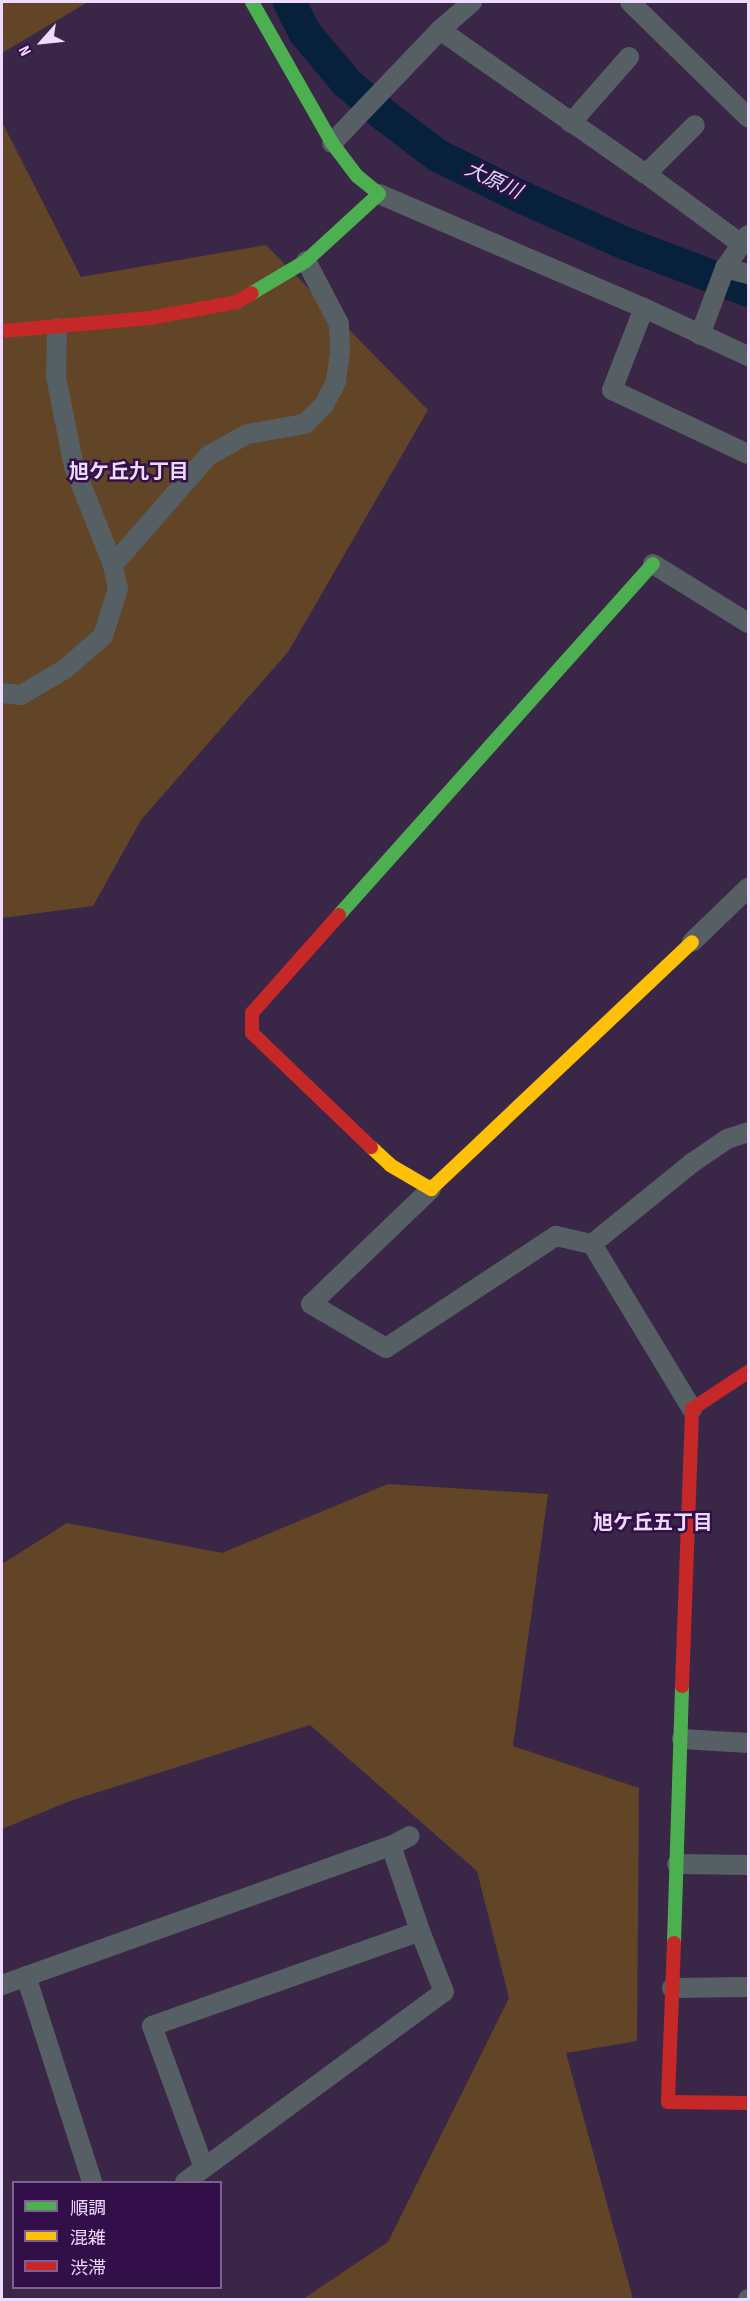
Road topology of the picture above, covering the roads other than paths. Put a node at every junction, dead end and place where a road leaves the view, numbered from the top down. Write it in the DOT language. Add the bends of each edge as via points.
graph roads {
  1 [pos="252,2"];
  2 [pos="472,2"];
  3 [pos="630,2"];
  4 [pos="440,30"];
  5 [pos="629,57"];
  6 [pos="748,117"];
  7 [pos="571,123"];
  8 [pos="695,124"];
  9 [pos="332,143"];
  10 [pos="646,174"];
  11 [pos="379,194"];
  12 [pos="744,239"];
  13 [pos="306,261"];
  14 [pos="725,268"];
  15 [pos="748,274"];
  16 [pos="644,308"];
  17 [pos="57,328"];
  18 [pos="2,332"];
  19 [pos="700,335"];
  20 [pos="748,356"];
  21 [pos="748,454"];
  22 [pos="653,564"];
  23 [pos="113,565"];
  24 [pos="748,623"];
  25 [pos="2,693"];
  26 [pos="748,888"];
  27 [pos="692,942"];
  28 [pos="748,1132"];
  29 [pos="431,1189"];
  30 [pos="592,1244"];
  31 [pos="748,1372"];
  32 [pos="692,1409"];
  33 [pos="682,1738"];
  34 [pos="748,1743"];
  35 [pos="410,1836"];
  36 [pos="391,1846"];
  37 [pos="677,1864"];
  38 [pos="748,1865"];
  39 [pos="420,1931"];
  40 [pos="26,1976"];
  41 [pos="2,1985"];
  42 [pos="748,1987"];
  43 [pos="672,1988"];
  44 [pos="748,2103"];
  45 [pos="204,2168"];
  46 [pos="92,2181"];
  47 [pos="186,2181"];
  1 -- 9 [label="street"];
  2 -- 4 [label="street"];
  3 -- 6 [label="street"];
  4 -- 7 [label="street"];
  4 -- 9 [label="street"];
  5 -- 7 [label="street"];
  7 -- 10 [label="street"];
  8 -- 10 [label="street"];
  9 -- 11 [label="street" via="357,176"];
  10 -- 12 [label="street"];
  11 -- 13 [label="street"];
  11 -- 16 [label="street"];
  12 -- 14 [label="street"];
  13 -- 17 [label="street" via="237,302 150,318"];
  13 -- 23 [label="street" via="339,324 336,381 324,405 305,424 247,434 208,456"];
  14 -- 15 [label="street"];
  14 -- 19 [label="street"];
  16 -- 19 [label="street"];
  16 -- 21 [label="street" via="612,390"];
  17 -- 18 [label="street"];
  17 -- 23 [label="street" via="56,377 74,466"];
  19 -- 20 [label="street"];
  22 -- 24 [label="street"];
  22 -- 29 [label="street" via="252,1014 252,1033 390,1165"];
  23 -- 25 [label="street" via="118,590 103,636 65,669 21,695"];
  26 -- 27 [label="street"];
  27 -- 29 [label="street"];
  28 -- 30 [label="street" via="727,1139 692,1163"];
  29 -- 30 [label="street" via="311,1304 386,1348 556,1236"];
  30 -- 32 [label="street"];
  31 -- 32 [label="street"];
  32 -- 33 [label="street"];
  33 -- 34 [label="street"];
  33 -- 37 [label="street" via="675,1838"];
  35 -- 36 [label="street"];
  36 -- 39 [label="street"];
  36 -- 40 [label="street"];
  37 -- 38 [label="street"];
  37 -- 43 [label="street"];
  39 -- 45 [label="street" via="444,1992"];
  39 -- 45 [label="street" via="152,2026"];
  40 -- 41 [label="street"];
  40 -- 46 [label="street"];
  42 -- 43 [label="street"];
  43 -- 44 [label="street" via="668,2102"];
  45 -- 47 [label="street"];
}
